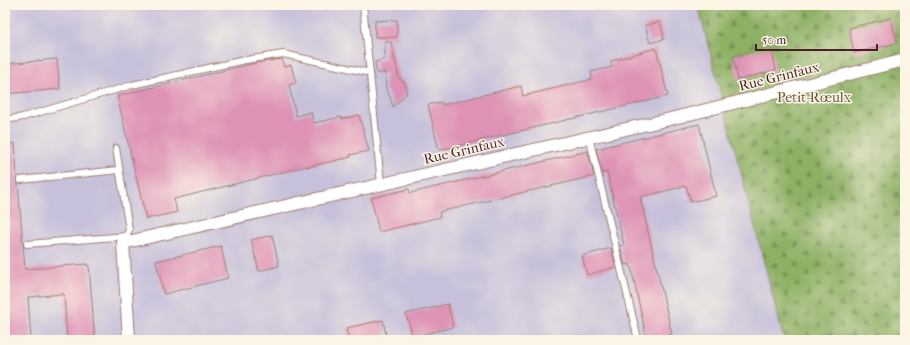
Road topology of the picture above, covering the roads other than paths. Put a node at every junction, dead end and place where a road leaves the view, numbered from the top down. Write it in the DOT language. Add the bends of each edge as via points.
graph roads {
  1 [pos="363,5"];
  2 [pos="905,60"];
  3 [pos="370,73"];
  4 [pos="5,120"];
  5 [pos="589,137"];
  6 [pos="116,148"];
  7 [pos="119,170"];
  8 [pos="20,180"];
  9 [pos="381,184"];
  10 [pos="125,239"];
  11 [pos="27,244"];
  12 [pos="638,336"];
  13 [pos="128,340"];
  1 -- 3 [label="lane"];
  2 -- 5 [label="street, Rue Grinfaux"];
  3 -- 4 [label="lane" via="283,54 132,85"];
  3 -- 9 [label="lane"];
  5 -- 9 [label="street, Rue Grinfaux"];
  5 -- 12 [label="lane"];
  6 -- 7 [label="lane"];
  7 -- 8 [label="lane"];
  7 -- 10 [label="lane" via="129,230"];
  9 -- 10 [label="street, Rue Grinfaux"];
  10 -- 11 [label="lane"];
  10 -- 13 [label="street"];
}
